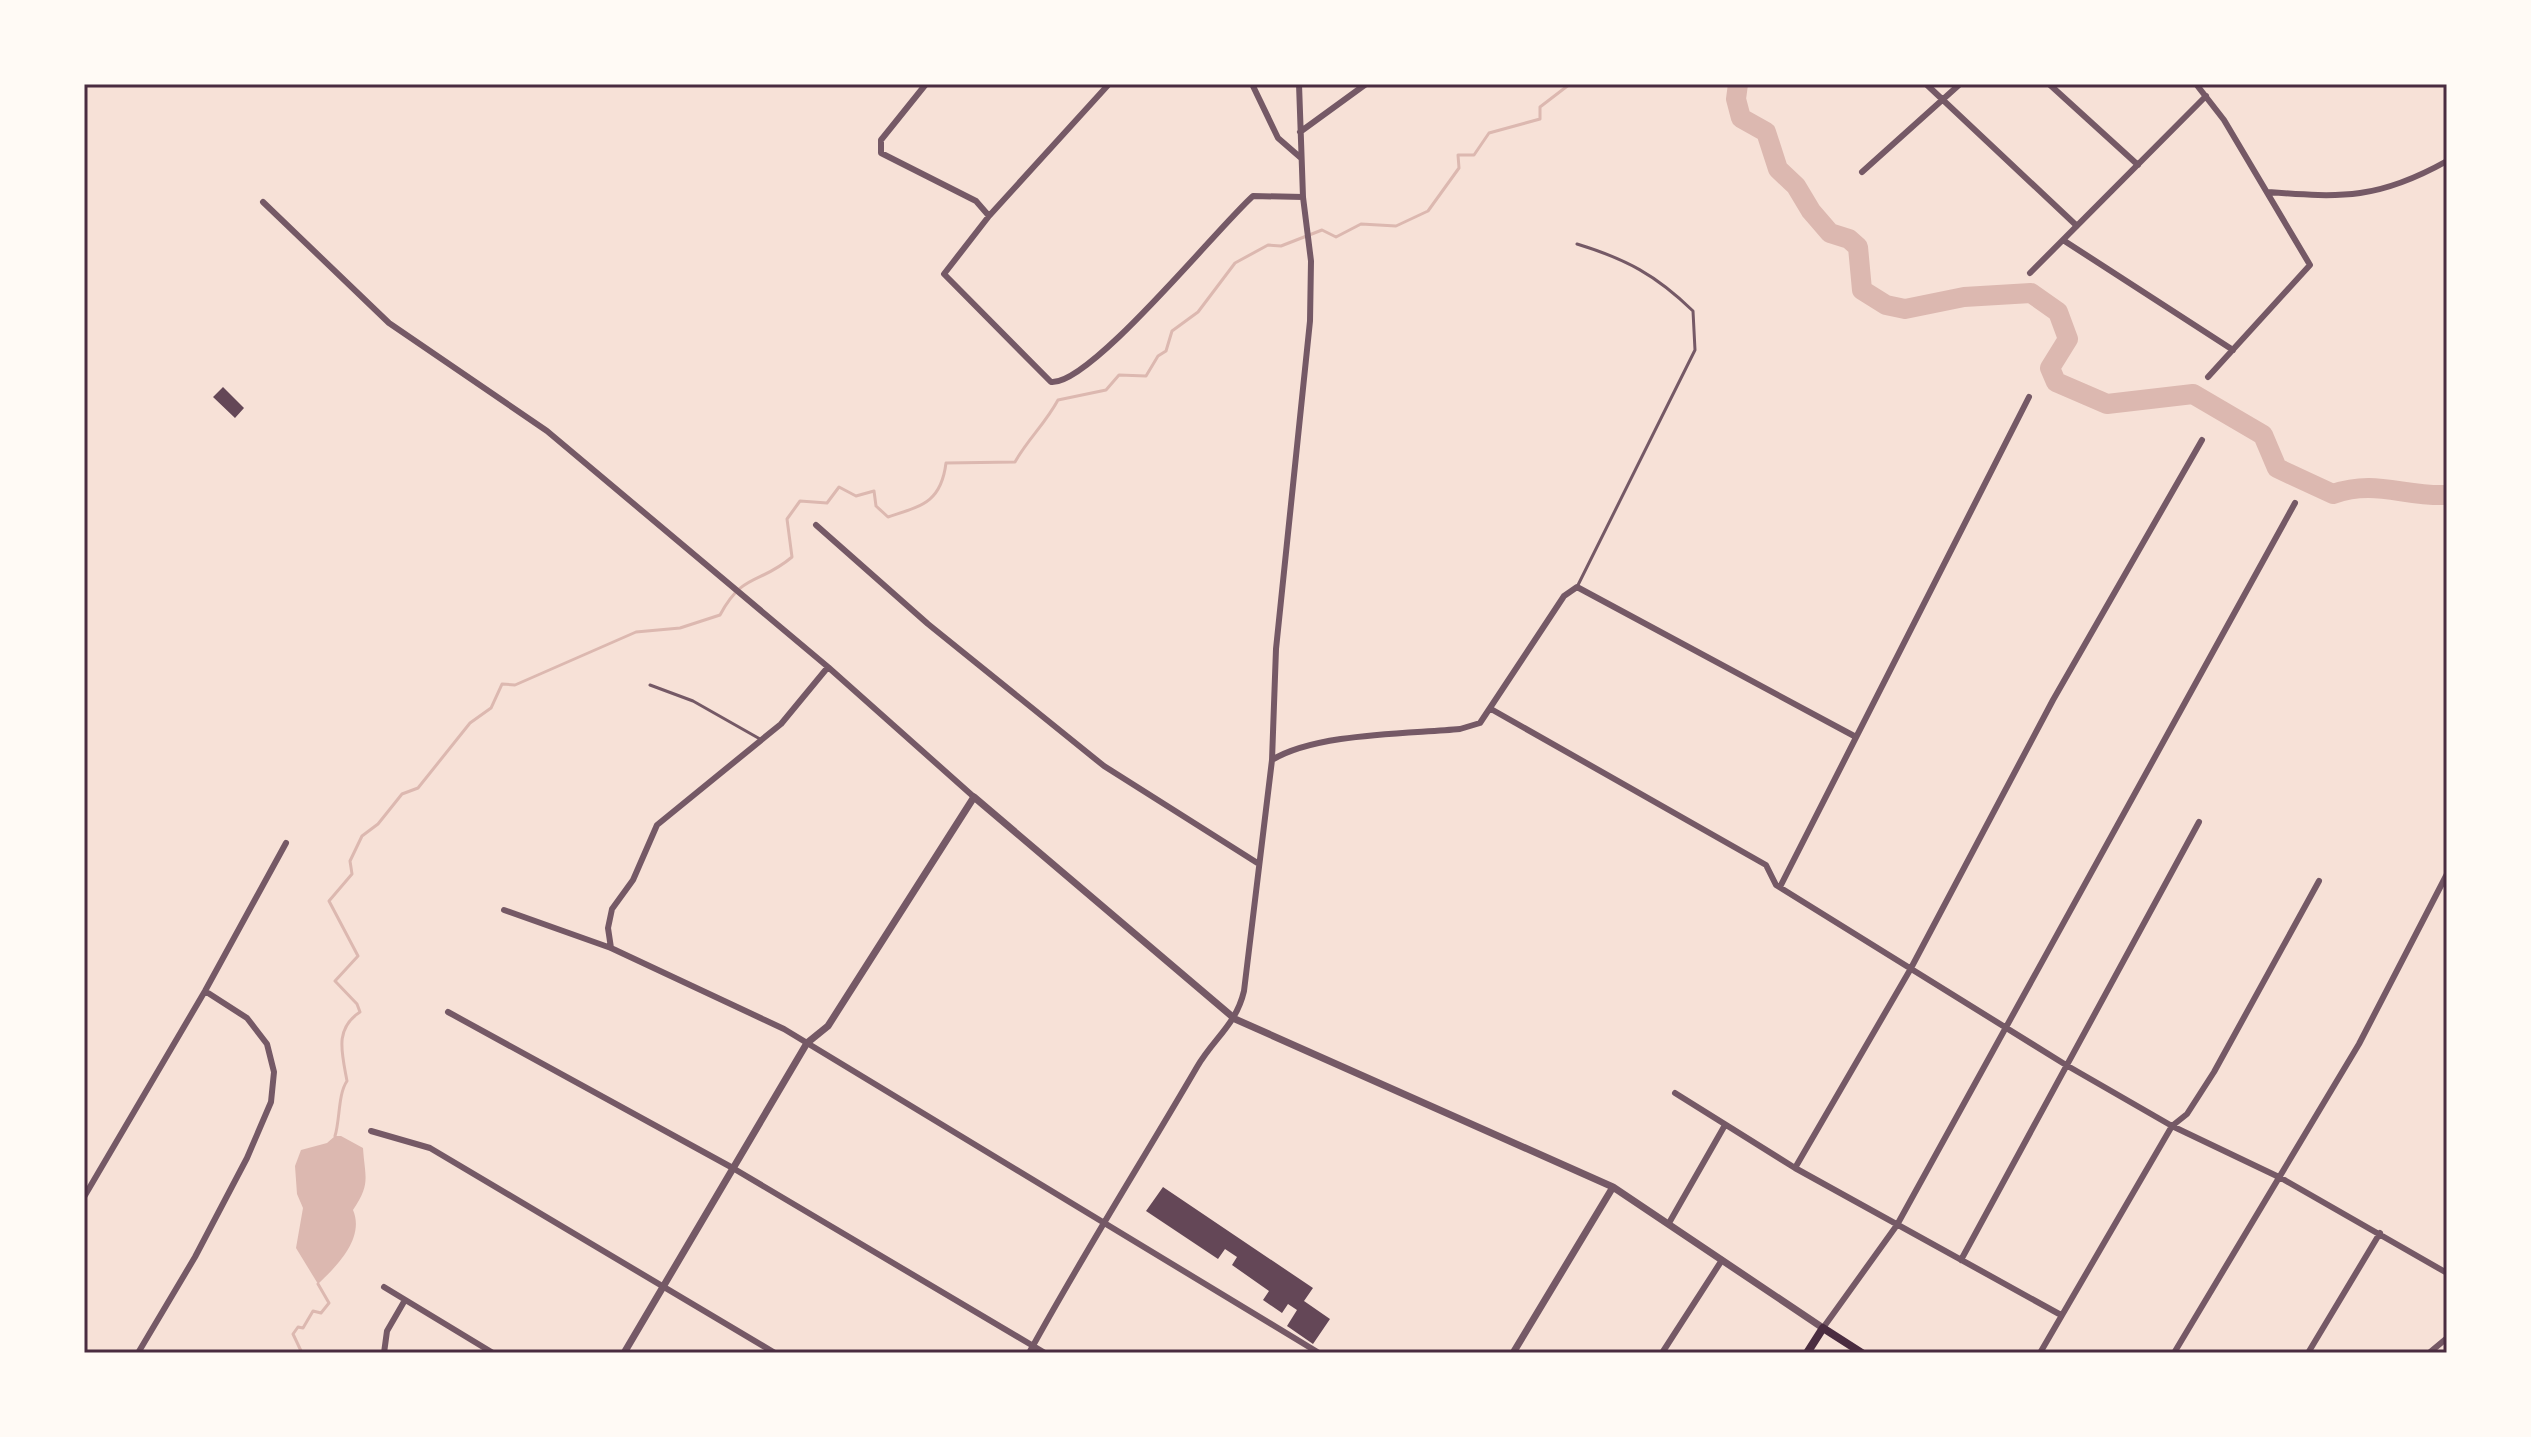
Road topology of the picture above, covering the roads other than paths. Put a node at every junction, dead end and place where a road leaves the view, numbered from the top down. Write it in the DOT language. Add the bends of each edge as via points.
graph roads {
  1 [pos="926,84"];
  2 [pos="1109,84"];
  3 [pos="1252,84"];
  4 [pos="1299,84"];
  5 [pos="1366,84"];
  6 [pos="1926,84"];
  7 [pos="1960,84"];
  8 [pos="2049,84"];
  9 [pos="2196,84"];
  10 [pos="2206,96"];
  11 [pos="1943,100"];
  12 [pos="1300,132"];
  13 [pos="1301,158"];
  14 [pos="2447,161"];
  15 [pos="2138,165"];
  16 [pos="1862,172"];
  17 [pos="2268,192"];
  18 [pos="1303,197"];
  19 [pos="263,202"];
  20 [pos="989,216"];
  21 [pos="2077,226"];
  22 [pos="2063,240"];
  23 [pos="1577,244"];
  24 [pos="2030,273"];
  25 [pos="2233,350"];
  26 [pos="2208,377"];
  27 [pos="2029,397"];
  28 [pos="2202,440"];
  29 [pos="2295,503"];
  30 [pos="816,525"];
  31 [pos="1577,587"];
  32 [pos="828,667"];
  33 [pos="650,685"];
  34 [pos="1491,709"];
  35 [pos="1856,737"];
  36 [pos="760,739"];
  37 [pos="1272,760"];
  38 [pos="974,797"];
  39 [pos="2199,822"];
  40 [pos="286,843"];
  41 [pos="1259,864"];
  42 [pos="2447,874"];
  43 [pos="2319,881"];
  44 [pos="1780,887"];
  45 [pos="504,910"];
  46 [pos="611,948"];
  47 [pos="1910,970"];
  48 [pos="205,991"];
  49 [pos="448,1012"];
  50 [pos="1235,1019"];
  51 [pos="2003,1029"];
  52 [pos="807,1043"];
  53 [pos="2066,1065"];
  54 [pos="1675,1093"];
  55 [pos="1725,1125"];
  56 [pos="2172,1126"];
  57 [pos="371,1131"];
  58 [pos="731,1167"];
  59 [pos="1795,1168"];
  60 [pos="2281,1178"];
  61 [pos="1613,1187"];
  62 [pos="84,1197"];
  63 [pos="1669,1223"];
  64 [pos="1101,1224"];
  65 [pos="1897,1225"];
  66 [pos="2380,1233"];
  67 [pos="1722,1260"];
  68 [pos="1961,1260"];
  69 [pos="2447,1273"];
  70 [pos="662,1285"];
  71 [pos="384,1287"];
  72 [pos="405,1300"];
  73 [pos="2061,1315"];
  74 [pos="1823,1328"];
  75 [pos="2447,1338"];
  76 [pos="1031,1349"];
  77 [pos="138,1353"];
  78 [pos="384,1353"];
  79 [pos="493,1353"];
  80 [pos="624,1353"];
  81 [pos="775,1353"];
  82 [pos="1045,1353"];
  83 [pos="1319,1353"];
  84 [pos="1513,1353"];
  85 [pos="1662,1353"];
  86 [pos="1807,1353"];
  87 [pos="1862,1353"];
  88 [pos="2040,1353"];
  89 [pos="2174,1353"];
  90 [pos="2308,1353"];
  91 [pos="2429,1353"];
  1 -- 20 [label="street" via="881,140 881,153 976,201"];
  2 -- 20 [label="street"];
  3 -- 13 [label="street" via="1278,138"];
  4 -- 12 [label="street"];
  5 -- 12 [label="street"];
  6 -- 11 [label="street"];
  7 -- 11 [label="street"];
  8 -- 15 [label="street"];
  9 -- 10 [label="street"];
  10 -- 15 [label="street"];
  10 -- 17 [label="street"];
  11 -- 16 [label="street"];
  11 -- 21 [label="street"];
  12 -- 13 [label="street"];
  13 -- 18 [label="street"];
  14 -- 17 [label="street" via="2397,187 2366,195"];
  15 -- 21 [label="street"];
  17 -- 25 [label="street" via="2310,265"];
  18 -- 20 [label="street" via="1253,196 1133,324 1056,383 944,274"];
  18 -- 37 [label="street" via="1311,261 1310,321 1276,649"];
  19 -- 32 [label="street" via="389,323 547,431"];
  21 -- 22 [label="street"];
  22 -- 24 [label="street"];
  22 -- 25 [label="street"];
  23 -- 31 [label="lane" via="1620,257 1664,283 1693,311 1695,350"];
  25 -- 26 [label="street"];
  27 -- 35 [label="street"];
  28 -- 47 [label="street" via="2053,700"];
  29 -- 51 [label="street"];
  30 -- 41 [label="street" via="928,624 1104,766"];
  31 -- 34 [label="street" via="1564,596"];
  31 -- 35 [label="street"];
  32 -- 36 [label="street" via="781,724"];
  32 -- 38 [label="street"];
  33 -- 36 [label="lane" via="693,701"];
  34 -- 37 [label="street" via="1480,723 1460,729 1311,744"];
  34 -- 44 [label="street" via="1766,865"];
  35 -- 44 [label="street"];
  36 -- 46 [label="street" via="657,825 633,880 612,909"];
  37 -- 41 [label="street"];
  38 -- 50 [label="street"];
  38 -- 52 [label="street" via="828,1026"];
  39 -- 53 [label="street"];
  40 -- 48 [label="street"];
  41 -- 50 [label="street" via="1244,991"];
  42 -- 60 [label="street" via="2359,1044"];
  43 -- 56 [label="street" via="2214,1072 2187,1114"];
  44 -- 47 [label="street"];
  45 -- 46 [label="street"];
  46 -- 52 [label="street"];
  47 -- 51 [label="street"];
  47 -- 59 [label="street"];
  48 -- 62 [label="street"];
  48 -- 77 [label="street" via="247,1018 267,1044 274,1072 271,1102 221,1208"];
  49 -- 58 [label="street"];
  50 -- 61 [label="street"];
  50 -- 64 [label="street" via="1206,1051"];
  51 -- 53 [label="street"];
  51 -- 65 [label="street"];
  52 -- 58 [label="street"];
  52 -- 64 [label="street"];
  53 -- 56 [label="street"];
  53 -- 68 [label="street"];
  54 -- 55 [label="street"];
  55 -- 59 [label="street"];
  55 -- 63 [label="street"];
  56 -- 60 [label="street"];
  56 -- 73 [label="street"];
  57 -- 70 [label="street" via="430,1148"];
  58 -- 70 [label="street"];
  58 -- 76 [label="street"];
  59 -- 65 [label="street"];
  60 -- 66 [label="street"];
  60 -- 89 [label="street"];
  61 -- 63 [label="street"];
  61 -- 84 [label="street"];
  63 -- 67 [label="street"];
  64 -- 76 [label="street"];
  64 -- 83 [label="street"];
  65 -- 68 [label="street"];
  65 -- 74 [label="street"];
  66 -- 69 [label="street"];
  66 -- 90 [label="street"];
  67 -- 74 [label="street"];
  67 -- 85 [label="street"];
  68 -- 73 [label="street"];
  70 -- 80 [label="street"];
  70 -- 81 [label="street"];
  71 -- 72 [label="street"];
  72 -- 78 [label="street" via="387,1331"];
  72 -- 79 [label="street"];
  73 -- 88 [label="street"];
  74 -- 86 [label="main road"];
  74 -- 87 [label="main road"];
  75 -- 91 [label="street"];
  76 -- 82 [label="street"];
}
